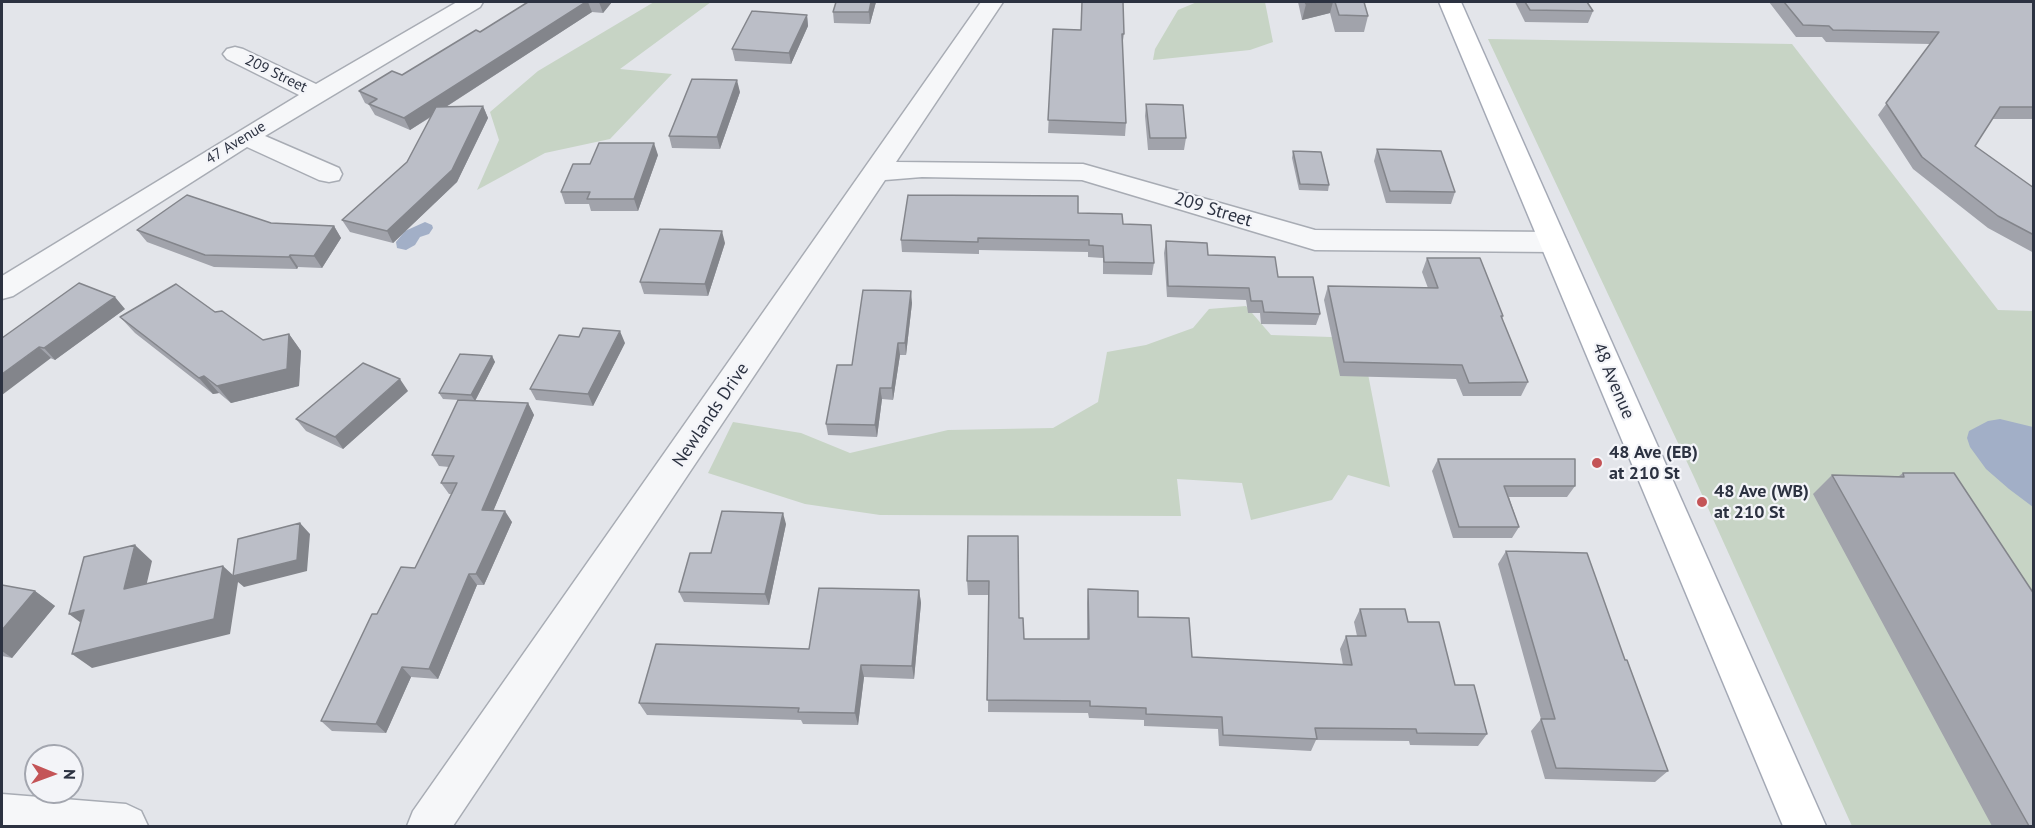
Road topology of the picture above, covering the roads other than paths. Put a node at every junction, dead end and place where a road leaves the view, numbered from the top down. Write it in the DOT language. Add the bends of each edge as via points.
graph roads {
  1 [pos="472,2"];
  2 [pos="992,2"];
  3 [pos="1450,2"];
  4 [pos="235,54"];
  5 [pos="317,94"];
  6 [pos="245,137"];
  7 [pos="875,172"];
  8 [pos="329,174"];
  9 [pos="1553,243"];
  10 [pos="2,289"];
  11 [pos="2,816"];
  12 [pos="126,826"];
  13 [pos="428,826"];
  14 [pos="1805,826"];
  1 -- 5 [label="street, 47 Avenue"];
  2 -- 7 [label="street, Newlands Drive"];
  3 -- 9 [label="main road, 48 Avenue"];
  4 -- 5 [label="street, 209 Street"];
  5 -- 6 [label="street, 47 Avenue"];
  6 -- 8 [label="street"];
  6 -- 10 [label="street, 47 Avenue"];
  7 -- 9 [label="street, 209 Street" via="1083,172 1315,240"];
  7 -- 13 [label="street, Newlands Drive"];
  9 -- 14 [label="main road, 48 Avenue"];
  11 -- 12 [label="street"];
}
